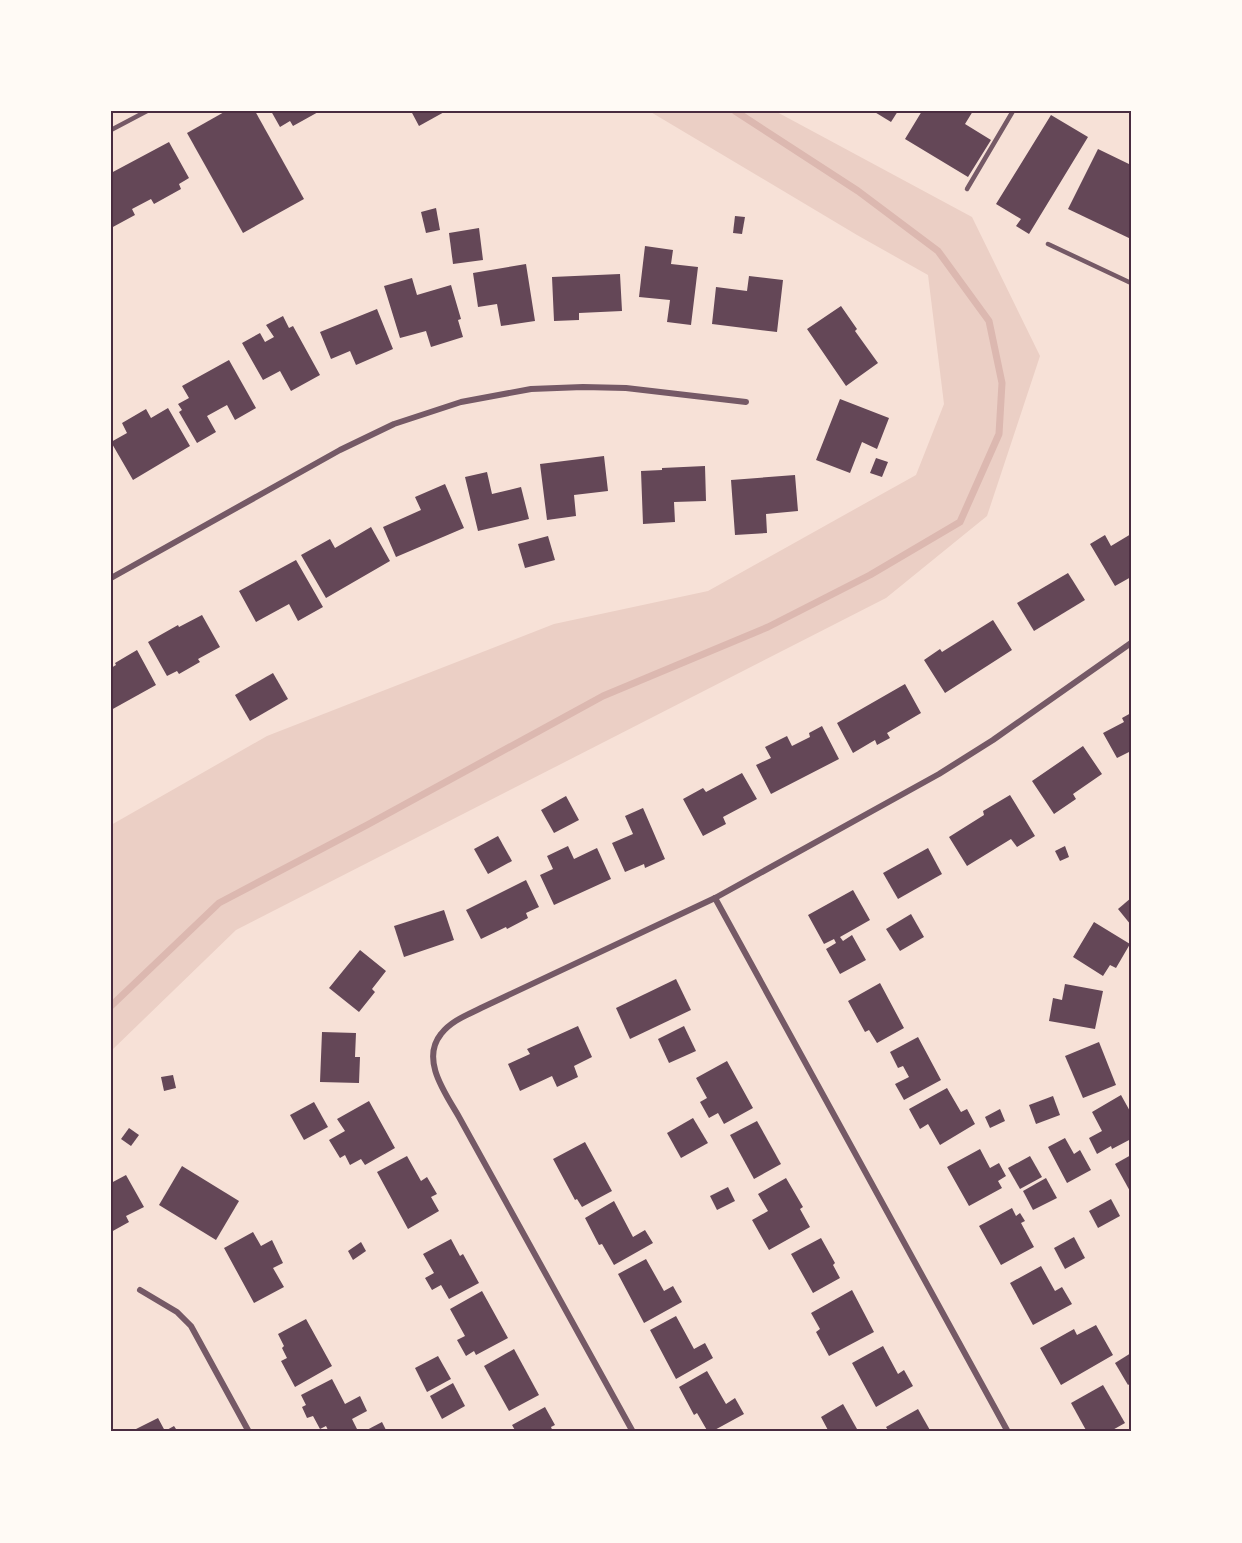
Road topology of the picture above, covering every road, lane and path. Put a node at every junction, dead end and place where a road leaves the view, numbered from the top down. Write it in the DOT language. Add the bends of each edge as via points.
graph roads {
  1 [pos="147,111"];
  2 [pos="1014,111"];
  3 [pos="111,130"];
  4 [pos="967,189"];
  5 [pos="1048,244"];
  6 [pos="1131,283"];
  7 [pos="746,402"];
  8 [pos="111,578"];
  9 [pos="1131,643"];
  10 [pos="715,898"];
  11 [pos="140,1290"];
  12 [pos="249,1432"];
  13 [pos="633,1432"];
  14 [pos="1008,1432"];
  1 -- 3 [label="lane"];
  2 -- 4 [label="lane"];
  5 -- 6 [label="lane"];
  7 -- 8 [label="street" via="583,387 531,389 461,402 394,424 340,450"];
  9 -- 10 [label="street" via="939,774"];
  10 -- 13 [label="street" via="481,1008 453,1023 435,1046 433,1065 440,1084"];
  10 -- 14 [label="street"];
  11 -- 12 [label="street" via="177,1312 191,1326"];
}
